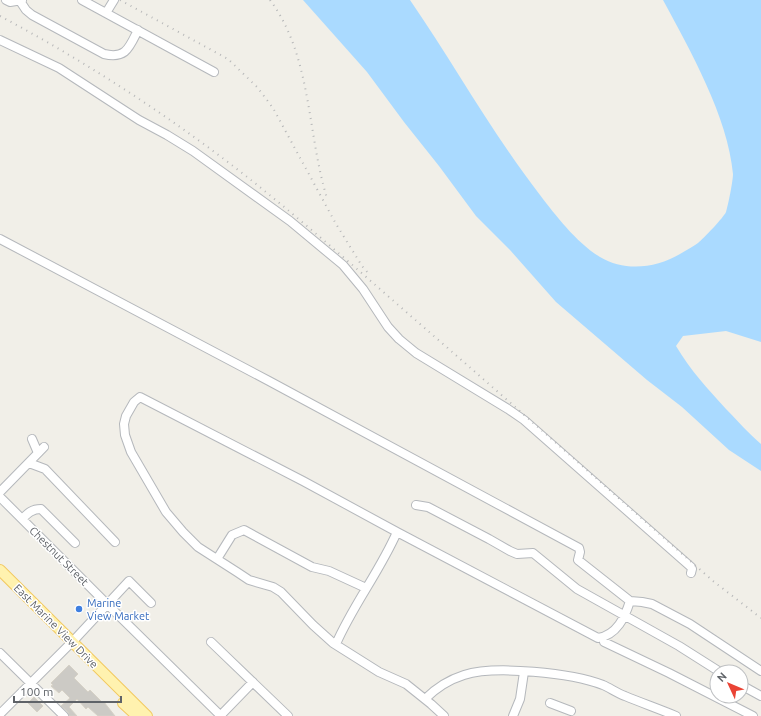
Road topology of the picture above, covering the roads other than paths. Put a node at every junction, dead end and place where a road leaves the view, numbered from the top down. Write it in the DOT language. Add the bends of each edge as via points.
graph roads {
  1 [pos="6,0"];
  2 [pos="82,0"];
  3 [pos="114,0"];
  4 [pos="21,1"];
  5 [pos="106,13"];
  6 [pos="138,30"];
  7 [pos="0,40"];
  8 [pos="214,72"];
  9 [pos="0,239"];
  10 [pos="32,439"];
  11 [pos="29,462"];
  12 [pos="0,492"];
  13 [pos="0,497"];
  14 [pos="416,505"];
  15 [pos="22,519"];
  16 [pos="397,532"];
  17 [pos="115,542"];
  18 [pos="75,543"];
  19 [pos="217,559"];
  20 [pos="0,570"];
  21 [pos="691,573"];
  22 [pos="0,580"];
  23 [pos="366,588"];
  24 [pos="630,601"];
  25 [pos="151,603"];
  26 [pos="107,604"];
  27 [pos="625,616"];
  28 [pos="603,637"];
  29 [pos="212,642"];
  30 [pos="70,644"];
  31 [pos="336,644"];
  32 [pos="0,653"];
  33 [pos="709,666"];
  34 [pos="761,671"];
  35 [pos="524,672"];
  36 [pos="253,682"];
  37 [pos="31,683"];
  38 [pos="749,689"];
  39 [pos="761,696"];
  40 [pos="425,699"];
  41 [pos="550,703"];
  42 [pos="571,710"];
  43 [pos="0,714"];
  44 [pos="64,716"];
  45 [pos="137,716"];
  46 [pos="147,716"];
  47 [pos="220,716"];
  48 [pos="288,716"];
  49 [pos="444,716"];
  50 [pos="513,716"];
  51 [pos="676,716"];
  52 [pos="753,716"];
  1 -- 4 [label="street"];
  2 -- 5 [label="street"];
  3 -- 5 [label="street"];
  4 -- 6 [label="street" via="32,15 104,54 124,53"];
  5 -- 6 [label="street"];
  6 -- 8 [label="street"];
  7 -- 21 [label="street" via="59,68 139,120 194,151 290,221 343,265 399,339 416,353 524,420 690,567"];
  9 -- 24 [label="street" via="263,377 579,548 578,560"];
  10 -- 11 [label="street" via="41,450"];
  11 -- 12 [label="street"];
  11 -- 17 [label="street" via="48,473"];
  13 -- 15 [label="street, Chestnut Street"];
  14 -- 27 [label="street" via="434,510 517,554 532,553 577,589"];
  15 -- 18 [label="street" via="31,511 41,509"];
  15 -- 26 [label="street, Chestnut Street"];
  16 -- 19 [label="street" via="140,396 132,405 124,424 131,452 166,512 198,547"];
  16 -- 23 [label="street"];
  16 -- 28 [label="street" via="592,635"];
  19 -- 23 [label="street" via="232,535 244,530 312,567 329,571"];
  19 -- 31 [label="street" via="249,580 281,592"];
  20 -- 30 [label="main road, East Marine View Drive"];
  22 -- 30 [label="main road, East Marine View Drive"];
  23 -- 31 [label="street"];
  24 -- 27 [label="street"];
  24 -- 34 [label="street" via="652,604 690,624"];
  25 -- 26 [label="street" via="128,581"];
  26 -- 30 [label="street"];
  26 -- 47 [label="street, Chestnut Street"];
  27 -- 28 [label="street" via="619,625"];
  27 -- 33 [label="street"];
  28 -- 52 [label="street" via="604,642"];
  29 -- 36 [label="street"];
  30 -- 37 [label="street"];
  30 -- 45 [label="main road, East Marine View Drive"];
  30 -- 46 [label="main road, East Marine View Drive"];
  31 -- 40 [label="street" via="379,672 406,684"];
  32 -- 37 [label="street"];
  35 -- 40 [label="street" via="487,671 464,675 435,689"];
  35 -- 50 [label="street" via="520,699"];
  35 -- 51 [label="street" via="587,680"];
  36 -- 47 [label="street"];
  36 -- 48 [label="street"];
  37 -- 43 [label="street"];
  37 -- 44 [label="street"];
  38 -- 39 [label="street"];
  40 -- 49 [label="street"];
  41 -- 42 [label="street"];
}
